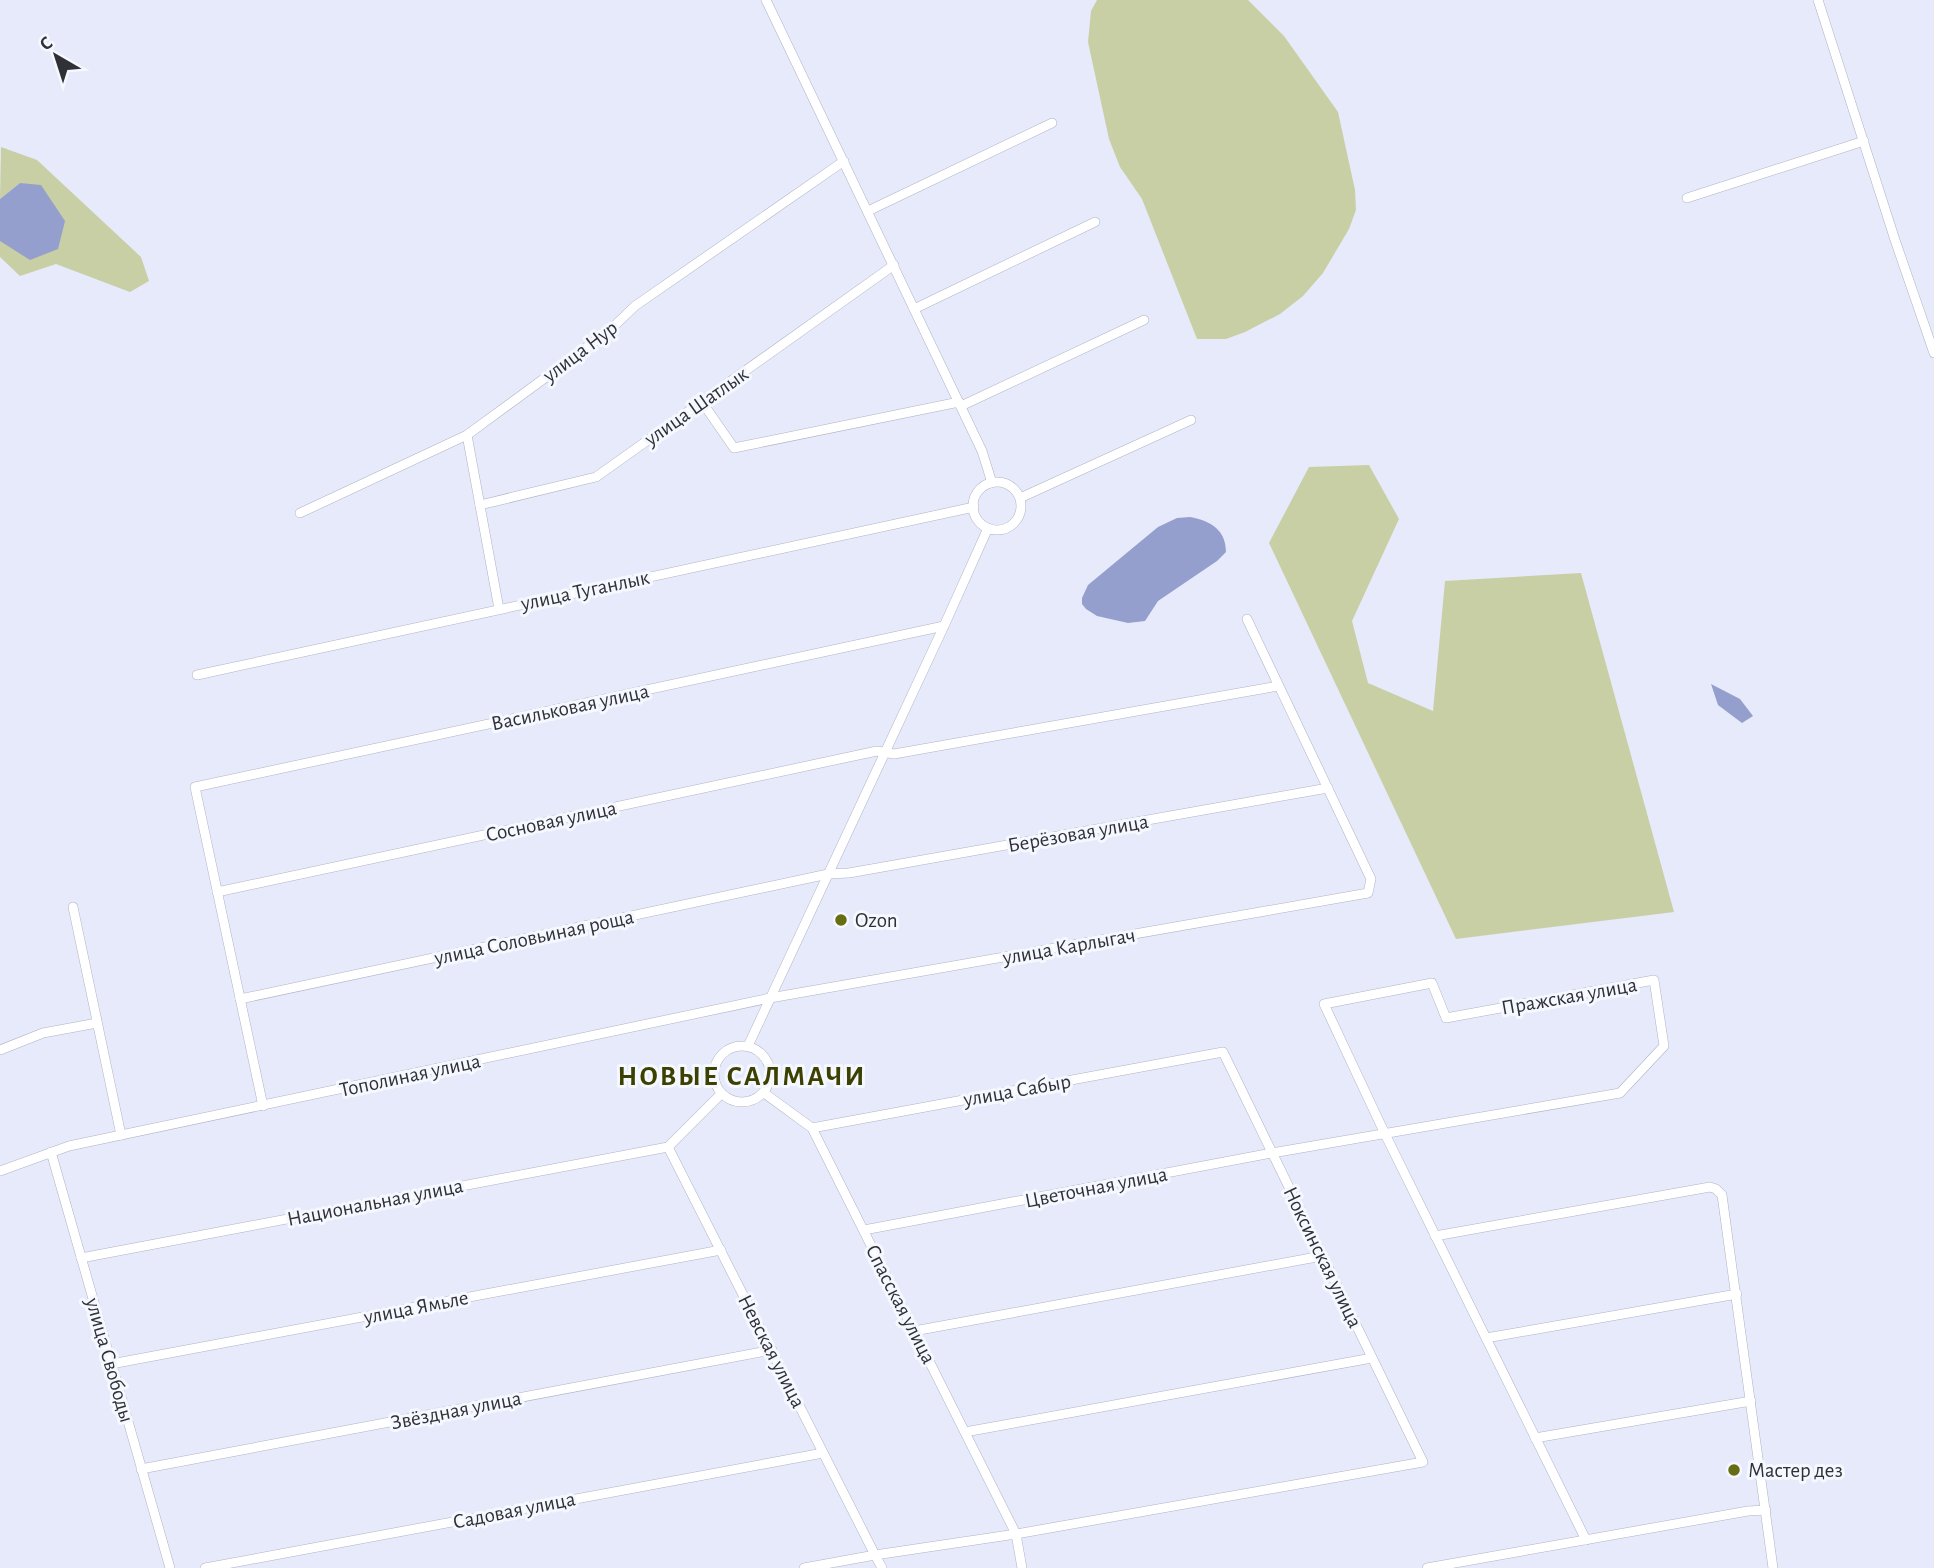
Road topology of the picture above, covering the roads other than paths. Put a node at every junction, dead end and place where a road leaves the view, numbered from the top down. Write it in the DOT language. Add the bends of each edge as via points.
graph roads {
  1 [pos="766,0"];
  2 [pos="1818,0"];
  3 [pos="1052,123"];
  4 [pos="1864,141"];
  5 [pos="844,161"];
  6 [pos="1687,198"];
  7 [pos="868,211"];
  8 [pos="1095,222"];
  9 [pos="894,265"];
  10 [pos="914,309"];
  11 [pos="1144,320"];
  12 [pos="1934,353"];
  13 [pos="702,402"];
  14 [pos="960,404"];
  15 [pos="1191,420"];
  16 [pos="467,435"];
  17 [pos="992,483"];
  18 [pos="1020,498"];
  19 [pos="480,505"];
  20 [pos="974,507"];
  21 [pos="300,513"];
  22 [pos="988,528"];
  23 [pos="499,609"];
  24 [pos="1247,619"];
  25 [pos="944,626"];
  26 [pos="198,675"];
  27 [pos="1278,686"];
  28 [pos="885,753"];
  29 [pos="1328,788"];
  30 [pos="828,874"];
  31 [pos="217,892"];
  32 [pos="73,907"];
  33 [pos="770,998"];
  34 [pos="240,999"];
  35 [pos="97,1023"];
  36 [pos="748,1046"];
  37 [pos="0,1050"];
  38 [pos="1223,1052"];
  39 [pos="764,1093"];
  40 [pos="722,1094"];
  41 [pos="263,1106"];
  42 [pos="812,1128"];
  43 [pos="1385,1134"];
  44 [pos="121,1135"];
  45 [pos="1328,1144"];
  46 [pos="668,1147"];
  47 [pos="51,1152"];
  48 [pos="1272,1153"];
  49 [pos="0,1171"];
  50 [pos="864,1230"];
  51 [pos="1435,1236"];
  52 [pos="720,1250"];
  53 [pos="1322,1256"];
  54 [pos="81,1258"];
  55 [pos="1737,1294"];
  56 [pos="914,1331"];
  57 [pos="1486,1338"];
  58 [pos="772,1350"];
  59 [pos="1372,1358"];
  60 [pos="111,1364"];
  61 [pos="1751,1401"];
  62 [pos="965,1432"];
  63 [pos="1535,1438"];
  64 [pos="823,1452"];
  65 [pos="141,1469"];
  66 [pos="1766,1510"];
  67 [pos="1016,1534"];
  68 [pos="1586,1540"];
  69 [pos="875,1555"];
  70 [pos="170,1568"];
  71 [pos="205,1568"];
  72 [pos="804,1568"];
  73 [pos="882,1568"];
  74 [pos="1022,1568"];
  75 [pos="1427,1568"];
  76 [pos="1773,1568"];
  1 -- 5 [label="street"];
  2 -- 4 [label="street"];
  3 -- 7 [label="street"];
  4 -- 6 [label="street"];
  4 -- 12 [label="street"];
  5 -- 7 [label="street"];
  5 -- 16 [label="street, улица Нур" via="635,306 609,331"];
  7 -- 9 [label="street"];
  8 -- 10 [label="street"];
  9 -- 10 [label="street"];
  9 -- 13 [label="street, улица Шатлык"];
  10 -- 14 [label="street"];
  11 -- 14 [label="street"];
  13 -- 14 [label="street" via="734,448"];
  13 -- 19 [label="street, улица Шатлык" via="596,477"];
  14 -- 17 [label="street"];
  15 -- 18 [label="street"];
  16 -- 19 [label="street"];
  16 -- 21 [label="street, улица Нур"];
  17 -- 18 [label="street" via="1009,485"];
  17 -- 20 [label="street" via="976,495"];
  18 -- 22 [label="street" via="1014,524 1006,529"];
  19 -- 23 [label="street"];
  20 -- 22 [label="street" via="979,523"];
  20 -- 23 [label="street, улица Туганлык"];
  22 -- 25 [label="street"];
  23 -- 26 [label="street, улица Туганлык"];
  24 -- 27 [label="street"];
  25 -- 28 [label="street"];
  25 -- 31 [label="street, Васильковая улица" via="195,787"];
  27 -- 28 [label="street, Сосновая улица"];
  27 -- 29 [label="street"];
  28 -- 30 [label="street"];
  28 -- 31 [label="street, Сосновая улица" via="877,751"];
  29 -- 30 [label="street, Берёзовая улица"];
  29 -- 33 [label="street, улица Карлыгач" via="1371,879 1368,893"];
  30 -- 33 [label="street"];
  30 -- 34 [label="street, улица Соловьиная роща"];
  31 -- 34 [label="street"];
  32 -- 35 [label="street"];
  33 -- 36 [label="street"];
  33 -- 41 [label="street, Тополиная улица"];
  34 -- 41 [label="street"];
  35 -- 37 [label="street" via="43,1034"];
  35 -- 44 [label="street"];
  36 -- 39 [label="street" via="759,1051 771,1071"];
  36 -- 40 [label="street" via="736,1047 717,1060 715,1084"];
  38 -- 42 [label="street, улица Сабыр"];
  38 -- 48 [label="street, Ноксинская улица"];
  39 -- 40 [label="street" via="743,1103"];
  39 -- 42 [label="street, Спасская улица"];
  40 -- 46 [label="street"];
  41 -- 44 [label="street, Тополиная улица"];
  42 -- 50 [label="street, Спасская улица"];
  43 -- 43 [label="street, Пражская улица" via="1620,1093 1664,1046 1654,980 1446,1018 1432,983 1324,1004"];
  43 -- 45 [label="street, Пражская улица"];
  43 -- 51 [label="street, Пражская улица"];
  44 -- 47 [label="street, Тополиная улица"];
  45 -- 48 [label="street, Цветочная улица"];
  46 -- 52 [label="street, Невская улица"];
  46 -- 54 [label="street, Национальная улица"];
  47 -- 49 [label="street, Тополиная улица"];
  47 -- 54 [label="street, улица Свободы"];
  48 -- 50 [label="street, Цветочная улица"];
  48 -- 53 [label="street, Ноксинская улица"];
  50 -- 56 [label="street, Спасская улица"];
  51 -- 55 [label="street" via="1710,1187 1725,1201"];
  51 -- 57 [label="street, Пражская улица"];
  52 -- 58 [label="street, Невская улица"];
  52 -- 60 [label="street, улица Ямьле"];
  53 -- 56 [label="street"];
  53 -- 59 [label="street, Ноксинская улица"];
  54 -- 60 [label="street, улица Свободы"];
  55 -- 57 [label="street"];
  55 -- 61 [label="street"];
  56 -- 62 [label="street, Спасская улица"];
  57 -- 63 [label="street, Пражская улица"];
  58 -- 64 [label="street, Невская улица"];
  58 -- 65 [label="street, Звёздная улица"];
  59 -- 62 [label="street"];
  59 -- 67 [label="street, Ноксинская улица" via="1423,1462"];
  60 -- 65 [label="street, улица Свободы"];
  61 -- 63 [label="street"];
  61 -- 66 [label="street"];
  62 -- 67 [label="street, Спасская улица"];
  63 -- 68 [label="street, Пражская улица"];
  64 -- 69 [label="street, Невская улица"];
  64 -- 71 [label="street, Садовая улица"];
  65 -- 70 [label="street, улица Свободы"];
  66 -- 68 [label="street"];
  66 -- 76 [label="street"];
  67 -- 69 [label="street"];
  67 -- 74 [label="street, Спасская улица"];
  68 -- 75 [label="street"];
  69 -- 72 [label="street"];
  69 -- 73 [label="street, Невская улица"];
}
